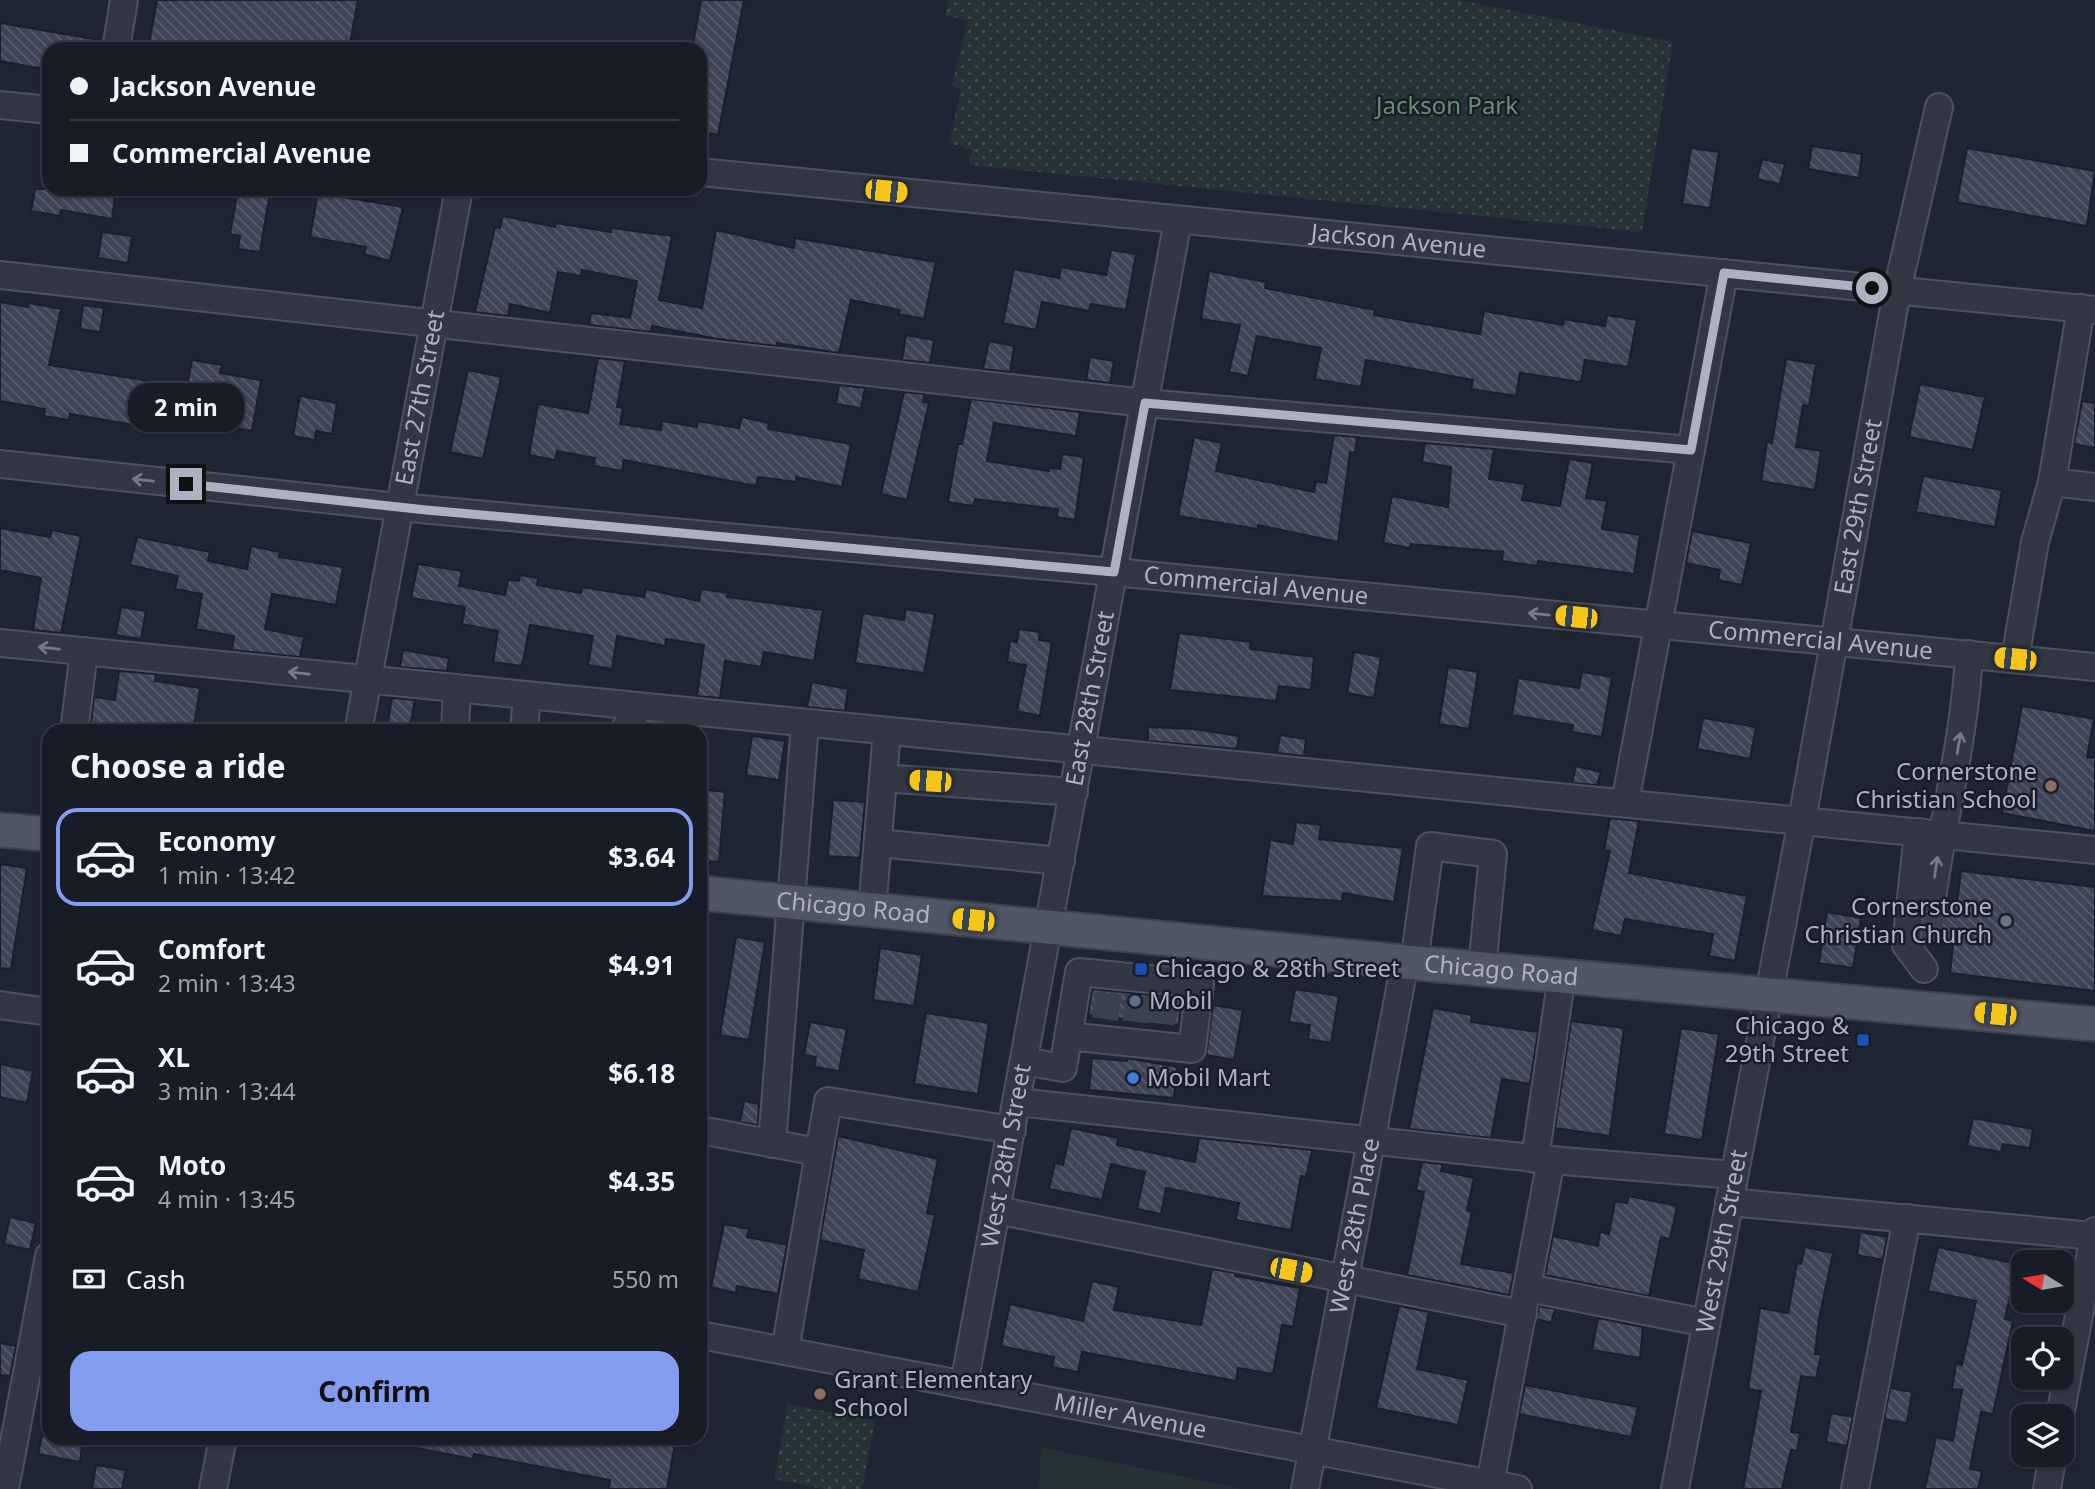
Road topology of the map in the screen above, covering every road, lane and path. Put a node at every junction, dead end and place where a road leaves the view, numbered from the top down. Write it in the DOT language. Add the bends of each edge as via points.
graph roads {
  1 [pos="124,0"];
  2 [pos="117,42"];
  3 [pos="0,105"];
  4 [pos="1939,107"];
  5 [pos="42,109"];
  6 [pos="707,173"];
  7 [pos="458,196"];
  8 [pos="1178,220"];
  9 [pos="1724,273"];
  10 [pos="0,275"];
  11 [pos="1897,291"];
  12 [pos="2088,309"];
  13 [pos="434,323"];
  14 [pos="1145,403"];
  15 [pos="1691,450"];
  16 [pos="0,464"];
  17 [pos="2052,482"];
  18 [pos="2095,486"];
  19 [pos="398,507"];
  20 [pos="1114,572"];
  21 [pos="1658,625"];
  22 [pos="1833,642"];
  23 [pos="0,643"];
  24 [pos="84,651"];
  25 [pos="1969,654"];
  26 [pos="2015,659"];
  27 [pos="2095,667"];
  28 [pos="367,680"];
  29 [pos="457,689"];
  30 [pos="527,696"];
  31 [pos="639,707"];
  32 [pos="805,723"];
  33 [pos="75,724"];
  34 [pos="359,724"];
  35 [pos="455,724"];
  36 [pos="525,724"];
  37 [pos="628,724"];
  38 [pos="887,731"];
  39 [pos="1082,750"];
  40 [pos="883,778"];
  41 [pos="1074,792"];
  42 [pos="1625,803"];
  43 [pos="1802,820"];
  44 [pos="0,830"];
  45 [pos="42,833"];
  46 [pos="1929,833"];
  47 [pos="878,843"];
  48 [pos="2095,850"];
  49 [pos="1061,862"];
  50 [pos="707,894"];
  51 [pos="1932,900"];
  52 [pos="792,902"];
  53 [pos="872,910"];
  54 [pos="1049,927"];
  55 [pos="1171,939"];
  56 [pos="1928,941"];
  57 [pos="1410,962"];
  58 [pos="1482,969"];
  59 [pos="1924,970"];
  60 [pos="1562,975"];
  61 [pos="1153,983"];
  62 [pos="1769,992"];
  63 [pos="0,1005"];
  64 [pos="1920,1007"];
  65 [pos="42,1011"];
  66 [pos="2095,1024"];
  67 [pos="1068,1036"];
  68 [pos="1024,1061"];
  69 [pos="1017,1102"];
  70 [pos="1012,1130"];
  71 [pos="707,1131"];
  72 [pos="1371,1140"];
  73 [pos="772,1144"];
  74 [pos="818,1152"];
  75 [pos="1543,1159"];
  76 [pos="1734,1175"];
  77 [pos="1729,1202"];
  78 [pos="996,1210"];
  79 [pos="1907,1218"];
  80 [pos="2094,1233"];
  81 [pos="1345,1281"];
  82 [pos="1528,1288"];
  83 [pos="42,1293"];
  84 [pos="1523,1314"];
  85 [pos="1706,1323"];
  86 [pos="707,1336"];
  87 [pos="785,1351"];
  88 [pos="964,1385"];
  89 [pos="2062,1404"];
  90 [pos="222,1445"];
  91 [pos="1313,1450"];
  92 [pos="2050,1467"];
  93 [pos="1490,1484"];
  94 [pos="5,1489"];
  95 [pos="213,1489"];
  96 [pos="1305,1489"];
  97 [pos="1518,1489"];
  98 [pos="1675,1489"];
  99 [pos="1854,1489"];
  100 [pos="2046,1489"];
  1 -- 2 [label="street"];
  3 -- 5 [label="street"];
  4 -- 11 [label="street, East 29th Street"];
  6 -- 8 [label="street, Jackson Avenue"];
  7 -- 13 [label="street, East 27th Street"];
  8 -- 9 [label="street, Jackson Avenue"];
  8 -- 14 [label="street, East 28th Street"];
  9 -- 11 [label="street, Jackson Avenue"];
  9 -- 15 [label="street"];
  10 -- 13 [label="street"];
  11 -- 12 [label="street, Jackson Avenue"];
  11 -- 22 [label="street, East 29th Street"];
  12 -- 17 [label="street"];
  13 -- 14 [label="street"];
  13 -- 19 [label="street, East 27th Street"];
  14 -- 15 [label="street"];
  14 -- 20 [label="street, East 28th Street"];
  15 -- 21 [label="street"];
  19 -- 16 [label="street, Commercial Avenue, one-way"];
  17 -- 18 [label="street"];
  17 -- 26 [label="street" via="2035,542"];
  19 -- 20 [label="street, Commercial Avenue"];
  19 -- 28 [label="street, East 27th Street"];
  21 -- 20 [label="street, Commercial Avenue, one-way"];
  20 -- 39 [label="street, East 28th Street"];
  21 -- 22 [label="street, Commercial Avenue"];
  21 -- 42 [label="street"];
  22 -- 25 [label="street, Commercial Avenue"];
  22 -- 43 [label="street, East 29th Street"];
  24 -- 23 [label="street, one-way"];
  28 -- 24 [label="street, one-way"];
  24 -- 33 [label="street"];
  25 -- 26 [label="street, Commercial Avenue"];
  46 -- 25 [label="street, one-way" via="1967,696"];
  26 -- 27 [label="street, Commercial Avenue"];
  28 -- 29 [label="street"];
  28 -- 34 [label="street, East 27th Street"];
  29 -- 30 [label="street"];
  29 -- 35 [label="street"];
  30 -- 31 [label="street"];
  30 -- 36 [label="street"];
  31 -- 32 [label="street"];
  31 -- 37 [label="street"];
  32 -- 38 [label="street"];
  32 -- 52 [label="street"];
  38 -- 39 [label="street"];
  38 -- 40 [label="street"];
  39 -- 41 [label="street, East 28th Street"];
  39 -- 42 [label="street"];
  40 -- 41 [label="street"];
  40 -- 47 [label="street"];
  41 -- 49 [label="street, East 28th Street"];
  42 -- 43 [label="street"];
  43 -- 46 [label="street"];
  43 -- 62 [label="street, East 29th Street"];
  44 -- 45 [label="main road"];
  46 -- 48 [label="street"];
  51 -- 46 [label="street, one-way"];
  46 -- 59 [label="street" via="1906,945"];
  47 -- 49 [label="street"];
  47 -- 53 [label="street"];
  49 -- 54 [label="street, East 28th Street"];
  50 -- 52 [label="main road, Chicago Road"];
  52 -- 53 [label="main road, Chicago Road"];
  52 -- 73 [label="street"];
  53 -- 54 [label="main road, Chicago Road"];
  54 -- 55 [label="main road, Chicago Road"];
  54 -- 68 [label="street, West 28th Street"];
  55 -- 57 [label="main road, Chicago Road"];
  55 -- 61 [label="street"];
  56 -- 59 [label="street"];
  57 -- 58 [label="main road, Chicago Road"];
  57 -- 58 [label="street, West 28th Place" via="1430,846 1493,854"];
  57 -- 72 [label="street, West 28th Place"];
  58 -- 60 [label="main road, Chicago Road"];
  59 -- 64 [label="street"];
  60 -- 62 [label="main road, Chicago Road"];
  60 -- 75 [label="street"];
  61 -- 67 [label="street" via="1079,972"];
  61 -- 67 [label="street" via="1200,984 1192,1049 1161,1035 1104,1030"];
  62 -- 64 [label="main road, Chicago Road"];
  62 -- 76 [label="street, West 29th Street"];
  63 -- 65 [label="street"];
  64 -- 66 [label="main road, Chicago Road"];
  67 -- 68 [label="street" via="1063,1068"];
  68 -- 69 [label="street, West 28th Street"];
  69 -- 70 [label="street, West 28th Street"];
  69 -- 72 [label="street"];
  70 -- 74 [label="street" via="828,1101"];
  70 -- 78 [label="street, West 28th Street"];
  71 -- 73 [label="street"];
  72 -- 75 [label="street"];
  72 -- 81 [label="street, West 28th Place"];
  73 -- 74 [label="street"];
  74 -- 87 [label="street"];
  75 -- 76 [label="street"];
  75 -- 82 [label="street"];
  76 -- 77 [label="street, West 29th Street"];
  77 -- 79 [label="street"];
  77 -- 85 [label="street, West 29th Street"];
  78 -- 81 [label="street"];
  78 -- 88 [label="street, West 28th Street"];
  79 -- 80 [label="street"];
  79 -- 99 [label="street"];
  80 -- 89 [label="street"];
  81 -- 84 [label="street"];
  81 -- 91 [label="street, West 28th Place"];
  82 -- 84 [label="street"];
  82 -- 85 [label="street"];
  83 -- 94 [label="street"];
  84 -- 93 [label="street"];
  85 -- 98 [label="street, West 29th Street"];
  86 -- 87 [label="street, Miller Avenue"];
  87 -- 88 [label="street, Miller Avenue"];
  88 -- 91 [label="street, Miller Avenue"];
  90 -- 95 [label="street"];
  91 -- 93 [label="street, Miller Avenue"];
  91 -- 96 [label="street, West 28th Place"];
  92 -- 100 [label="street"];
  93 -- 97 [label="street, Miller Avenue"];
}
